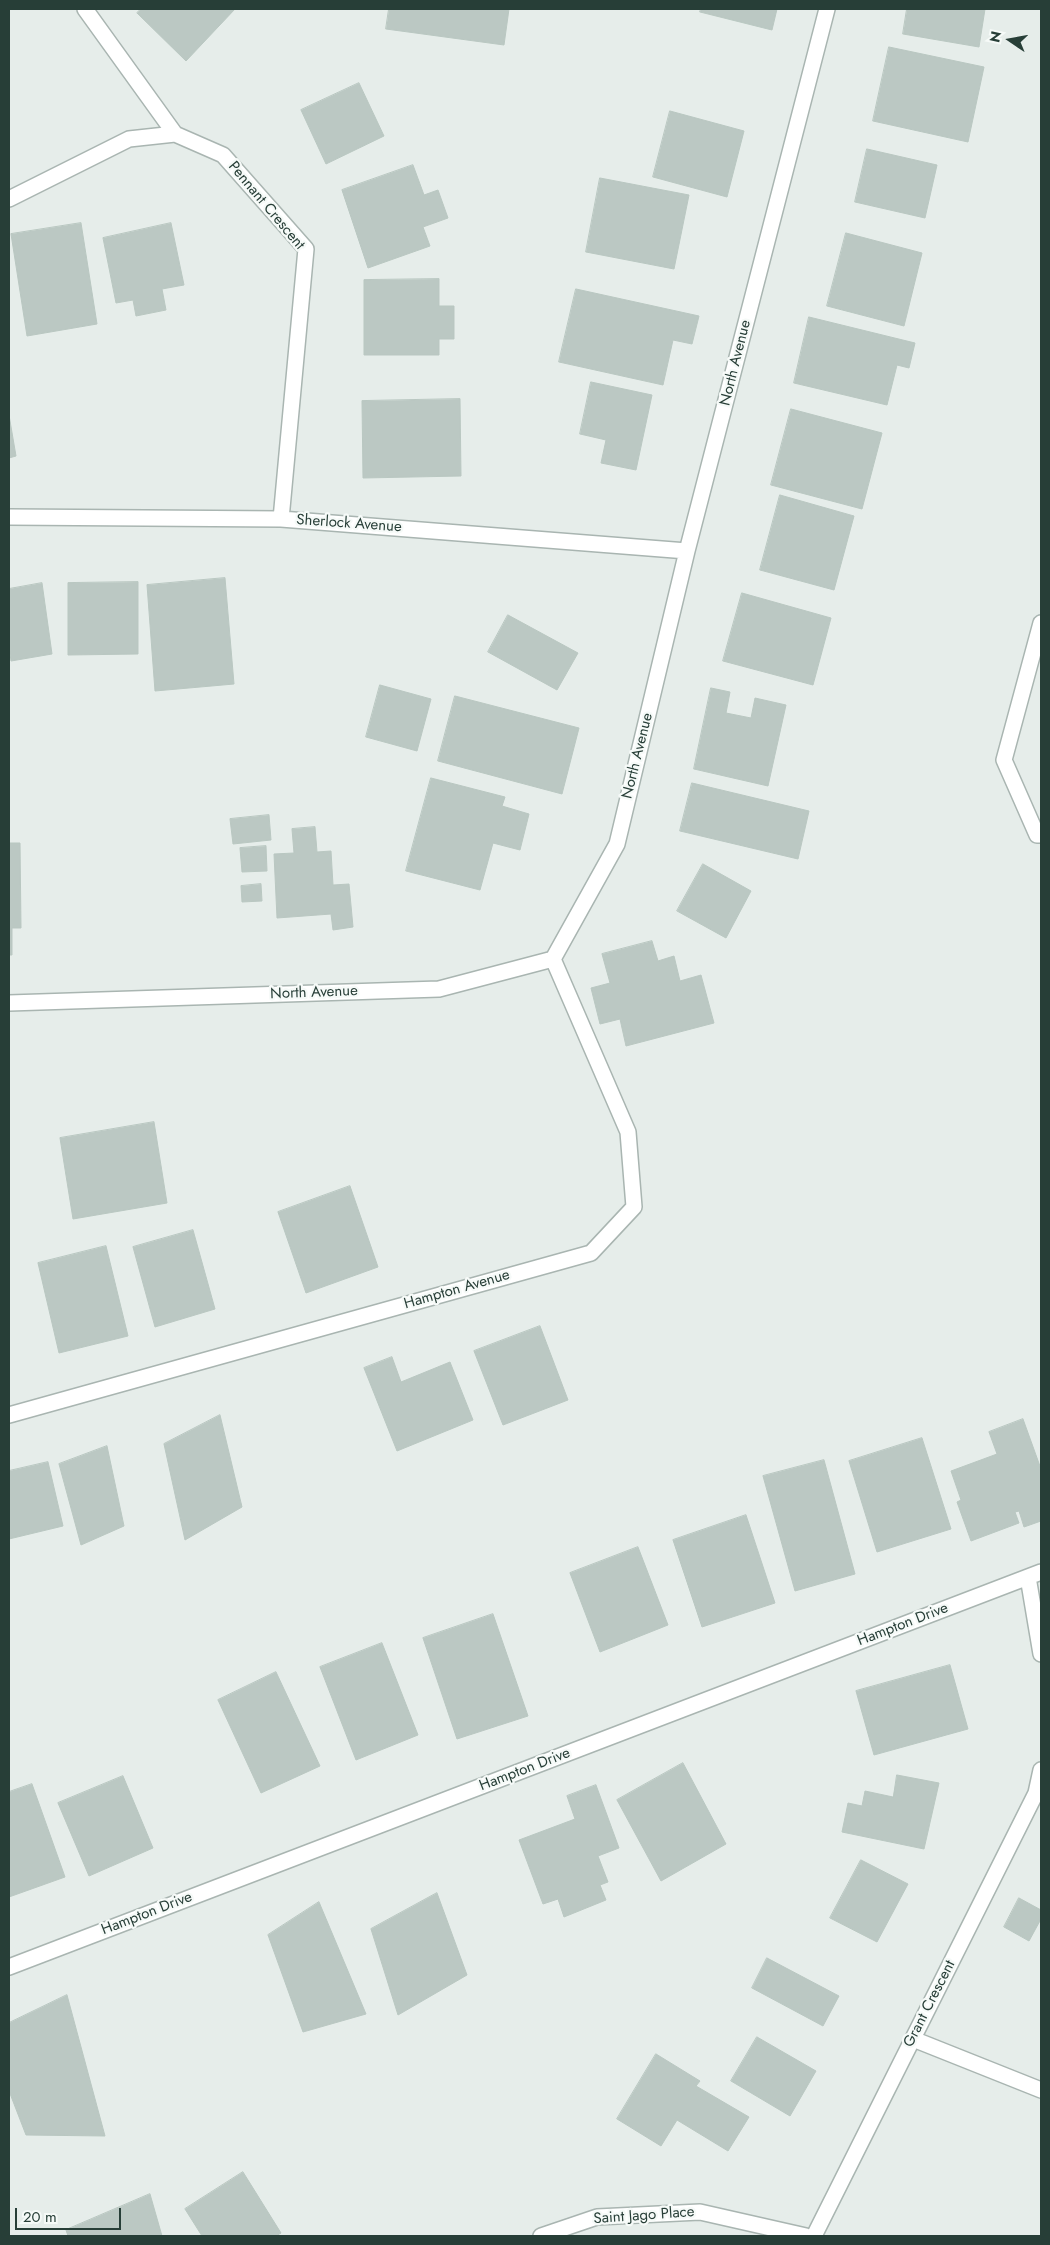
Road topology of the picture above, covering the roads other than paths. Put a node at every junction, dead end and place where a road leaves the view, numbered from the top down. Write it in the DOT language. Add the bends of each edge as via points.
graph roads {
  1 [pos="86,9"];
  2 [pos="826,9"];
  3 [pos="175,134"];
  4 [pos="9,199"];
  5 [pos="9,517"];
  6 [pos="282,519"];
  7 [pos="688,551"];
  8 [pos="1041,623"];
  9 [pos="1039,835"];
  10 [pos="553,959"];
  11 [pos="9,1004"];
  12 [pos="9,1415"];
  13 [pos="1035,1575"];
  14 [pos="1041,1654"];
  15 [pos="1041,1770"];
  16 [pos="9,1967"];
  17 [pos="913,2039"];
  18 [pos="1041,2090"];
  19 [pos="541,2236"];
  20 [pos="806,2236"];
  21 [pos="814,2236"];
  1 -- 3 [label="street"];
  2 -- 7 [label="street, North Avenue"];
  3 -- 4 [label="street, Pennant Crescent" via="129,139"];
  3 -- 6 [label="street, Pennant Crescent" via="223,155 306,249"];
  5 -- 6 [label="street, Sherlock Avenue"];
  6 -- 7 [label="street, Sherlock Avenue"];
  7 -- 10 [label="street, North Avenue" via="617,844"];
  8 -- 9 [label="street" via="1004,760"];
  10 -- 11 [label="street, North Avenue" via="439,989"];
  10 -- 12 [label="street, Hampton Avenue" via="628,1132 634,1207 591,1253"];
  13 -- 14 [label="street"];
  13 -- 16 [label="street, Hampton Drive"];
  15 -- 17 [label="street, Grant Crescent" via="1036,1793"];
  17 -- 18 [label="street"];
  17 -- 21 [label="street, Grant Crescent"];
  19 -- 20 [label="street, Saint Jago Place" via="597,2217 700,2212"];
}
